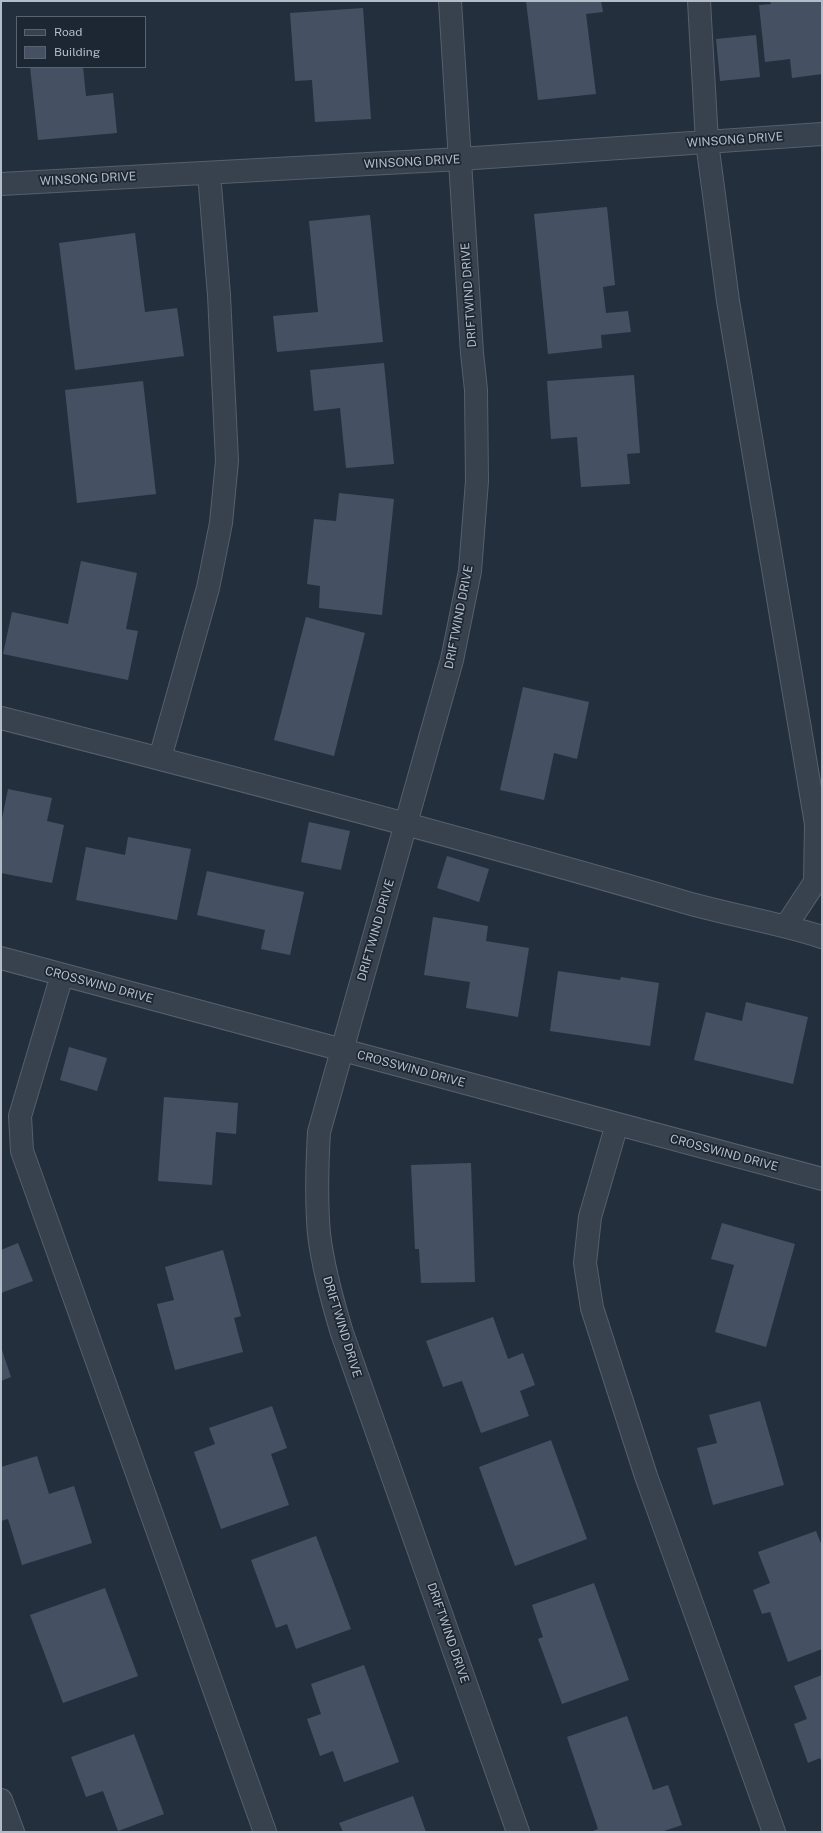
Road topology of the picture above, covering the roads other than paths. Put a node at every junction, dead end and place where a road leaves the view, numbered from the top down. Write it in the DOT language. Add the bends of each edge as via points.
graph roads {
  1 [pos="450,1"];
  2 [pos="698,1"];
  3 [pos="822,134"];
  4 [pos="706,142"];
  5 [pos="460,159"];
  6 [pos="209,173"];
  7 [pos="1,184"];
  8 [pos="1,718"];
  9 [pos="160,758"];
  10 [pos="406,824"];
  11 [pos="786,926"];
  12 [pos="822,937"];
  13 [pos="1,958"];
  14 [pos="62,975"];
  15 [pos="341,1050"];
  16 [pos="617,1124"];
  17 [pos="822,1179"];
  18 [pos="1,1800"];
  19 [pos="13,1832"];
  20 [pos="265,1832"];
  21 [pos="518,1832"];
  22 [pos="774,1832"];
  1 -- 5 [label="street, DRIFTWIND DRIVE"];
  2 -- 4 [label="street"];
  3 -- 4 [label="street, WINSONG DRIVE"];
  4 -- 5 [label="street, WINSONG DRIVE"];
  4 -- 11 [label="street" via="730,309 816,824 815,882"];
  5 -- 6 [label="street, WINSONG DRIVE"];
  5 -- 10 [label="street, DRIFTWIND DRIVE" via="476,390 477,488 470,571 452,660"];
  6 -- 7 [label="street, WINSONG DRIVE"];
  6 -- 9 [label="street" via="219,295 227,461 221,523 208,588"];
  8 -- 9 [label="street"];
  9 -- 10 [label="street"];
  10 -- 11 [label="street" via="713,910"];
  10 -- 15 [label="street, DRIFTWIND DRIVE"];
  11 -- 12 [label="street"];
  13 -- 14 [label="street, CROSSWIND DRIVE"];
  14 -- 15 [label="street, CROSSWIND DRIVE"];
  14 -- 20 [label="street" via="20,1116 22,1151"];
  15 -- 16 [label="street, CROSSWIND DRIVE"];
  15 -- 21 [label="street, DRIFTWIND DRIVE" via="319,1132 316,1183 318,1219 328,1284 344,1341"];
  16 -- 17 [label="street, CROSSWIND DRIVE"];
  16 -- 22 [label="street" via="590,1217 585,1263 592,1308 646,1476"];
  18 -- 19 [label="street"];
}
